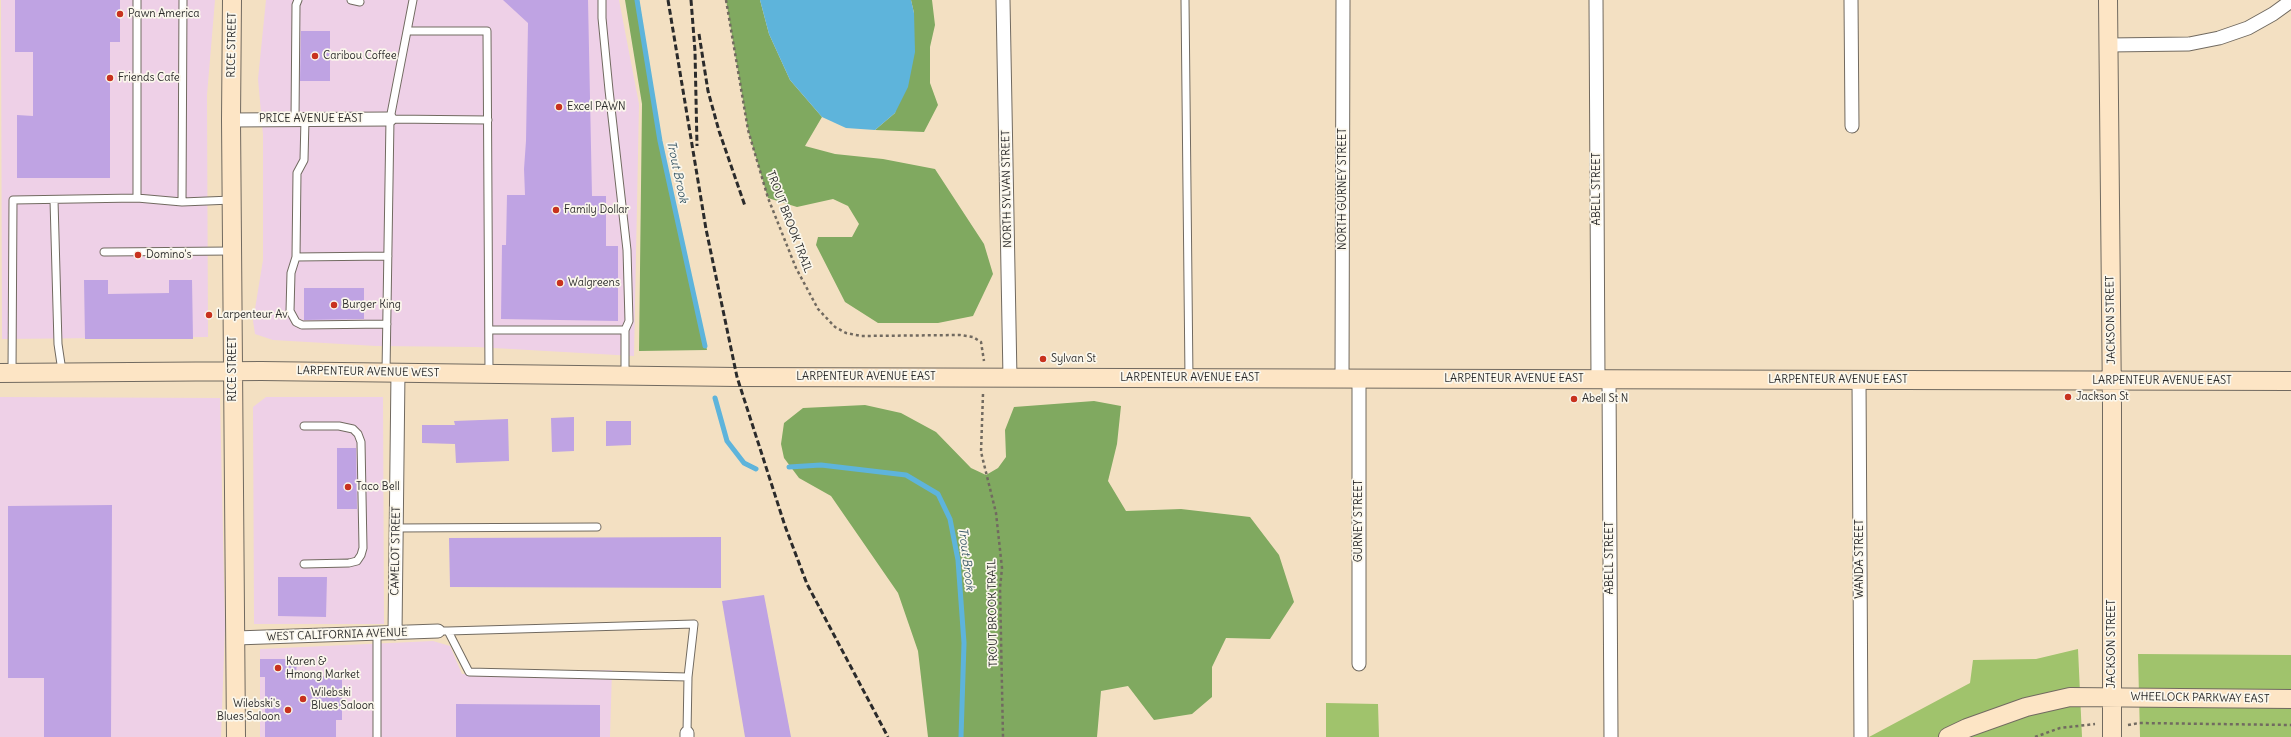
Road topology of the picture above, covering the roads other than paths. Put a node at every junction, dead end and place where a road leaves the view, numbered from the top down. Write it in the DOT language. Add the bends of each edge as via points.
graph roads {
  1 [pos="137,0"];
  2 [pos="183,0"];
  3 [pos="232,0"];
  4 [pos="298,0"];
  5 [pos="351,0"];
  6 [pos="413,0"];
  7 [pos="602,0"];
  8 [pos="1003,0"];
  9 [pos="1185,0"];
  10 [pos="1343,0"];
  11 [pos="1596,0"];
  12 [pos="1851,0"];
  13 [pos="2108,0"];
  14 [pos="2291,1"];
  15 [pos="360,2"];
  16 [pos="408,31"];
  17 [pos="2108,45"];
  18 [pos="300,119"];
  19 [pos="390,119"];
  20 [pos="231,120"];
  21 [pos="488,120"];
  22 [pos="1852,126"];
  23 [pos="137,198"];
  24 [pos="54,200"];
  25 [pos="232,200"];
  26 [pos="182,202"];
  27 [pos="232,251"];
  28 [pos="104,252"];
  29 [pos="388,256"];
  30 [pos="296,257"];
  31 [pos="387,324"];
  32 [pos="489,330"];
  33 [pos="625,330"];
  34 [pos="233,371"];
  35 [pos="62,372"];
  36 [pos="392,372"];
  37 [pos="6,373"];
  38 [pos="489,373"];
  39 [pos="625,376"];
  40 [pos="737,377"];
  41 [pos="1010,378"];
  42 [pos="1190,379"];
  43 [pos="1351,379"];
  44 [pos="1603,379"];
  45 [pos="1859,380"];
  46 [pos="2112,380"];
  47 [pos="2291,381"];
  48 [pos="304,426"];
  49 [pos="597,527"];
  50 [pos="396,528"];
  51 [pos="304,564"];
  52 [pos="443,631"];
  53 [pos="376,633"];
  54 [pos="395,633"];
  55 [pos="236,638"];
  56 [pos="1359,664"];
  57 [pos="688,676"];
  58 [pos="2112,696"];
  59 [pos="2291,699"];
  60 [pos="687,735"];
  61 [pos="236,737"];
  62 [pos="377,737"];
  63 [pos="1611,737"];
  64 [pos="1861,737"];
  65 [pos="1948,737"];
  66 [pos="2112,737"];
  1 -- 23 [label="lane"];
  2 -- 26 [label="lane"];
  3 -- 20 [label="main road, RICE STREET"];
  4 -- 18 [label="lane" via="296,5"];
  5 -- 15 [label="lane"];
  6 -- 16 [label="lane"];
  7 -- 33 [label="lane" via="626,250 628,321"];
  8 -- 41 [label="street, NORTH SYLVAN STREET"];
  9 -- 42 [label="lane"];
  10 -- 43 [label="street, NORTH GURNEY STREET"];
  11 -- 44 [label="street, ABELL STREET"];
  12 -- 22 [label="street"];
  13 -- 17 [label="main road, JACKSON STREET"];
  14 -- 17 [label="street" via="2248,28 2219,38 2189,44"];
  16 -- 19 [label="lane"];
  16 -- 21 [label="lane" via="487,31"];
  17 -- 46 [label="main road, JACKSON STREET"];
  18 -- 19 [label="street, PRICE AVENUE EAST"];
  18 -- 20 [label="street, PRICE AVENUE EAST"];
  18 -- 30 [label="lane" via="304,160 297,173"];
  19 -- 21 [label="lane"];
  19 -- 29 [label="lane"];
  20 -- 25 [label="main road, RICE STREET"];
  21 -- 32 [label="lane"];
  23 -- 24 [label="lane"];
  23 -- 26 [label="lane"];
  24 -- 35 [label="lane" via="58,344"];
  24 -- 37 [label="lane" via="12,200"];
  25 -- 26 [label="lane"];
  25 -- 27 [label="main road, RICE STREET"];
  27 -- 28 [label="lane"];
  27 -- 34 [label="main road, RICE STREET"];
  29 -- 30 [label="lane"];
  29 -- 31 [label="lane"];
  30 -- 31 [label="lane" via="290,273 290,311 296,322"];
  31 -- 36 [label="lane"];
  32 -- 33 [label="lane"];
  32 -- 38 [label="lane"];
  33 -- 39 [label="lane"];
  34 -- 35 [label="main road, LARPENTEUR AVENUE WEST"];
  34 -- 36 [label="main road, LARPENTEUR AVENUE WEST"];
  34 -- 55 [label="main road, RICE STREET"];
  35 -- 37 [label="main road, LARPENTEUR AVENUE WEST"];
  36 -- 38 [label="main road, LARPENTEUR AVENUE WEST"];
  36 -- 50 [label="street, CAMELOT STREET"];
  38 -- 39 [label="main road, LARPENTEUR AVENUE WEST"];
  39 -- 40 [label="main road, LARPENTEUR AVENUE WEST"];
  40 -- 41 [label="main road, LARPENTEUR AVENUE EAST"];
  41 -- 42 [label="main road, LARPENTEUR AVENUE EAST"];
  42 -- 43 [label="main road, LARPENTEUR AVENUE EAST"];
  43 -- 44 [label="main road, LARPENTEUR AVENUE EAST"];
  43 -- 56 [label="street, GURNEY STREET"];
  44 -- 45 [label="main road, LARPENTEUR AVENUE EAST"];
  44 -- 63 [label="street, ABELL STREET"];
  45 -- 46 [label="main road, LARPENTEUR AVENUE EAST"];
  45 -- 64 [label="street, WANDA STREET"];
  46 -- 47 [label="main road, LARPENTEUR AVENUE EAST"];
  46 -- 58 [label="main road, JACKSON STREET"];
  48 -- 51 [label="lane" via="339,426 353,429 358,434 361,442 363,548 357,561"];
  49 -- 50 [label="lane"];
  50 -- 54 [label="street, CAMELOT STREET"];
  52 -- 54 [label="street, WEST CALIFORNIA AVENUE"];
  52 -- 57 [label="lane" via="469,672"];
  52 -- 57 [label="lane" via="694,624"];
  53 -- 54 [label="street, WEST CALIFORNIA AVENUE"];
  53 -- 55 [label="street, WEST CALIFORNIA AVENUE"];
  53 -- 62 [label="lane"];
  55 -- 61 [label="main road, RICE STREET"];
  57 -- 60 [label="lane"];
  58 -- 59 [label="main road, WHEELOCK PARKWAY EAST"];
  58 -- 65 [label="main road, WHEELOCK PARKWAY EAST" via="2070,697 2026,707"];
  58 -- 66 [label="main road, JACKSON STREET"];
}
